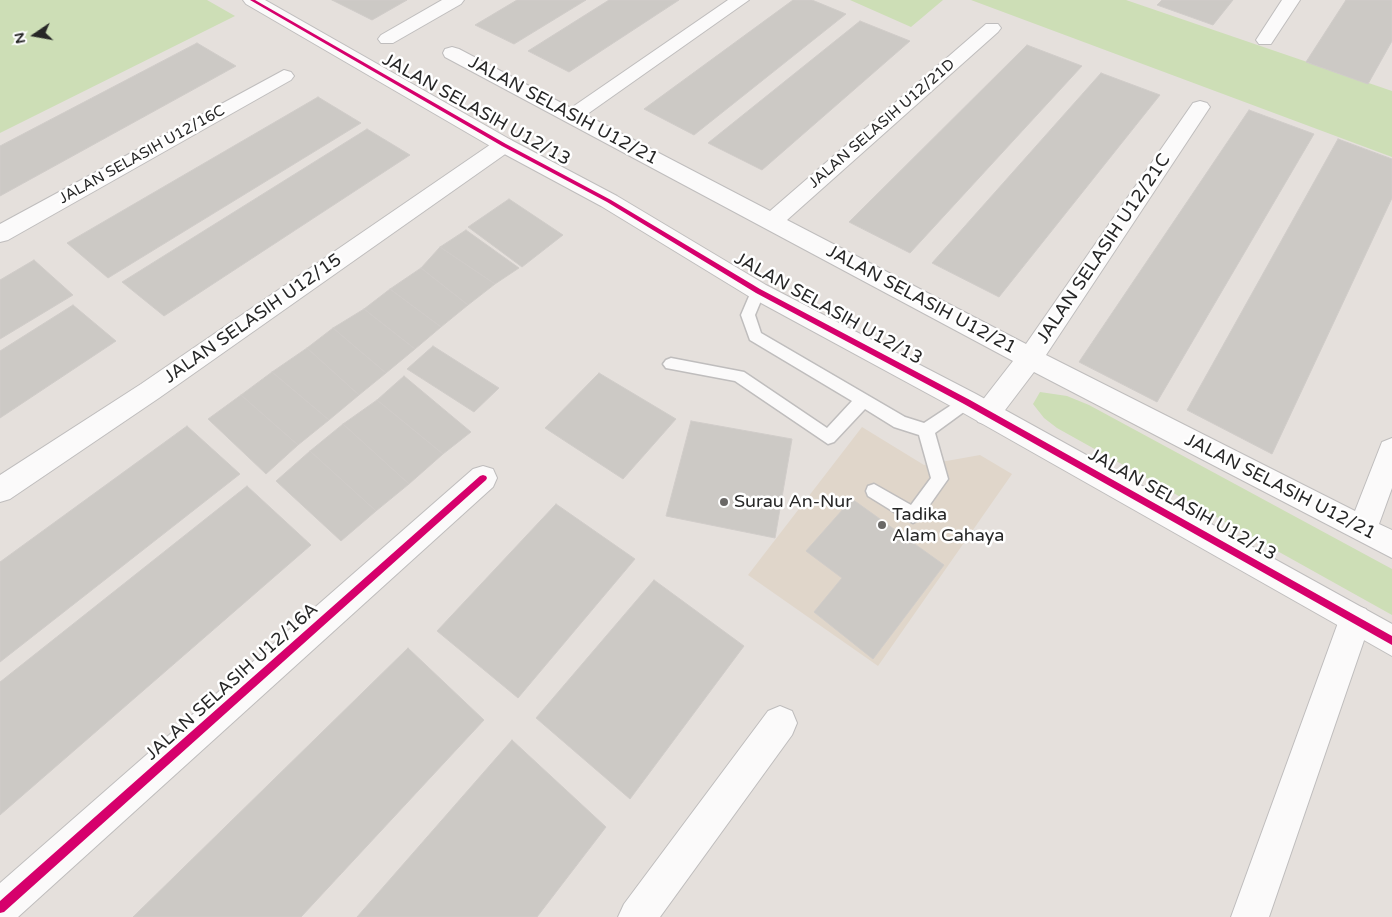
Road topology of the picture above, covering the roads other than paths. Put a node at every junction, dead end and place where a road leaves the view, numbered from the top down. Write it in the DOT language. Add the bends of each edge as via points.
graph roads {
  1 [pos="252,0"];
  2 [pos="455,0"];
  3 [pos="740,0"];
  4 [pos="1292,0"];
  5 [pos="992,28"];
  6 [pos="387,39"];
  7 [pos="1265,40"];
  8 [pos="452,53"];
  9 [pos="284,76"];
  10 [pos="1200,107"];
  11 [pos="572,116"];
  12 [pos="504,145"];
  13 [pos="772,221"];
  14 [pos="0,234"];
  15 [pos="758,291"];
  16 [pos="1030,358"];
  17 [pos="671,364"];
  18 [pos="863,400"];
  19 [pos="977,408"];
  20 [pos="926,430"];
  21 [pos="1392,450"];
  22 [pos="483,478"];
  23 [pos="0,490"];
  24 [pos="874,491"];
  25 [pos="1362,530"];
  26 [pos="1392,545"];
  27 [pos="1355,620"];
  28 [pos="1392,641"];
  29 [pos="780,724"];
  30 [pos="0,908"];
  31 [pos="637,917"];
  32 [pos="1250,917"];
  1 -- 12 [label="street, JALAN SELASIH U12/13"];
  2 -- 6 [label="street"];
  3 -- 11 [label="street"];
  4 -- 7 [label="street"];
  5 -- 13 [label="street, JALAN SELASIH U12/21D"];
  8 -- 11 [label="street, JALAN SELASIH U12/21"];
  9 -- 14 [label="street, JALAN SELASIH U12/16C"];
  10 -- 16 [label="street, JALAN SELASIH U12/21C"];
  11 -- 13 [label="street, JALAN SELASIH U12/21"];
  12 -- 15 [label="street, JALAN SELASIH U12/13" via="609,201"];
  12 -- 23 [label="street, JALAN SELASIH U12/15" via="150,391"];
  13 -- 16 [label="street, JALAN SELASIH U12/21"];
  15 -- 18 [label="lane" via="748,315 755,336"];
  15 -- 19 [label="street, JALAN SELASIH U12/13"];
  16 -- 19 [label="street, JALAN SELASIH U12/21C"];
  16 -- 25 [label="street, JALAN SELASIH U12/21"];
  17 -- 18 [label="lane" via="738,376 828,437"];
  18 -- 20 [label="lane" via="900,422"];
  19 -- 20 [label="lane"];
  19 -- 27 [label="street, JALAN SELASIH U12/13"];
  20 -- 24 [label="lane" via="940,479 913,515"];
  21 -- 25 [label="street"];
  22 -- 30 [label="street, JALAN SELASIH U12/16A"];
  25 -- 26 [label="street, JALAN SELASIH U12/21"];
  27 -- 28 [label="street, JALAN SELASIH U12/13"];
  27 -- 32 [label="street"];
  29 -- 31 [label="street"];
}
